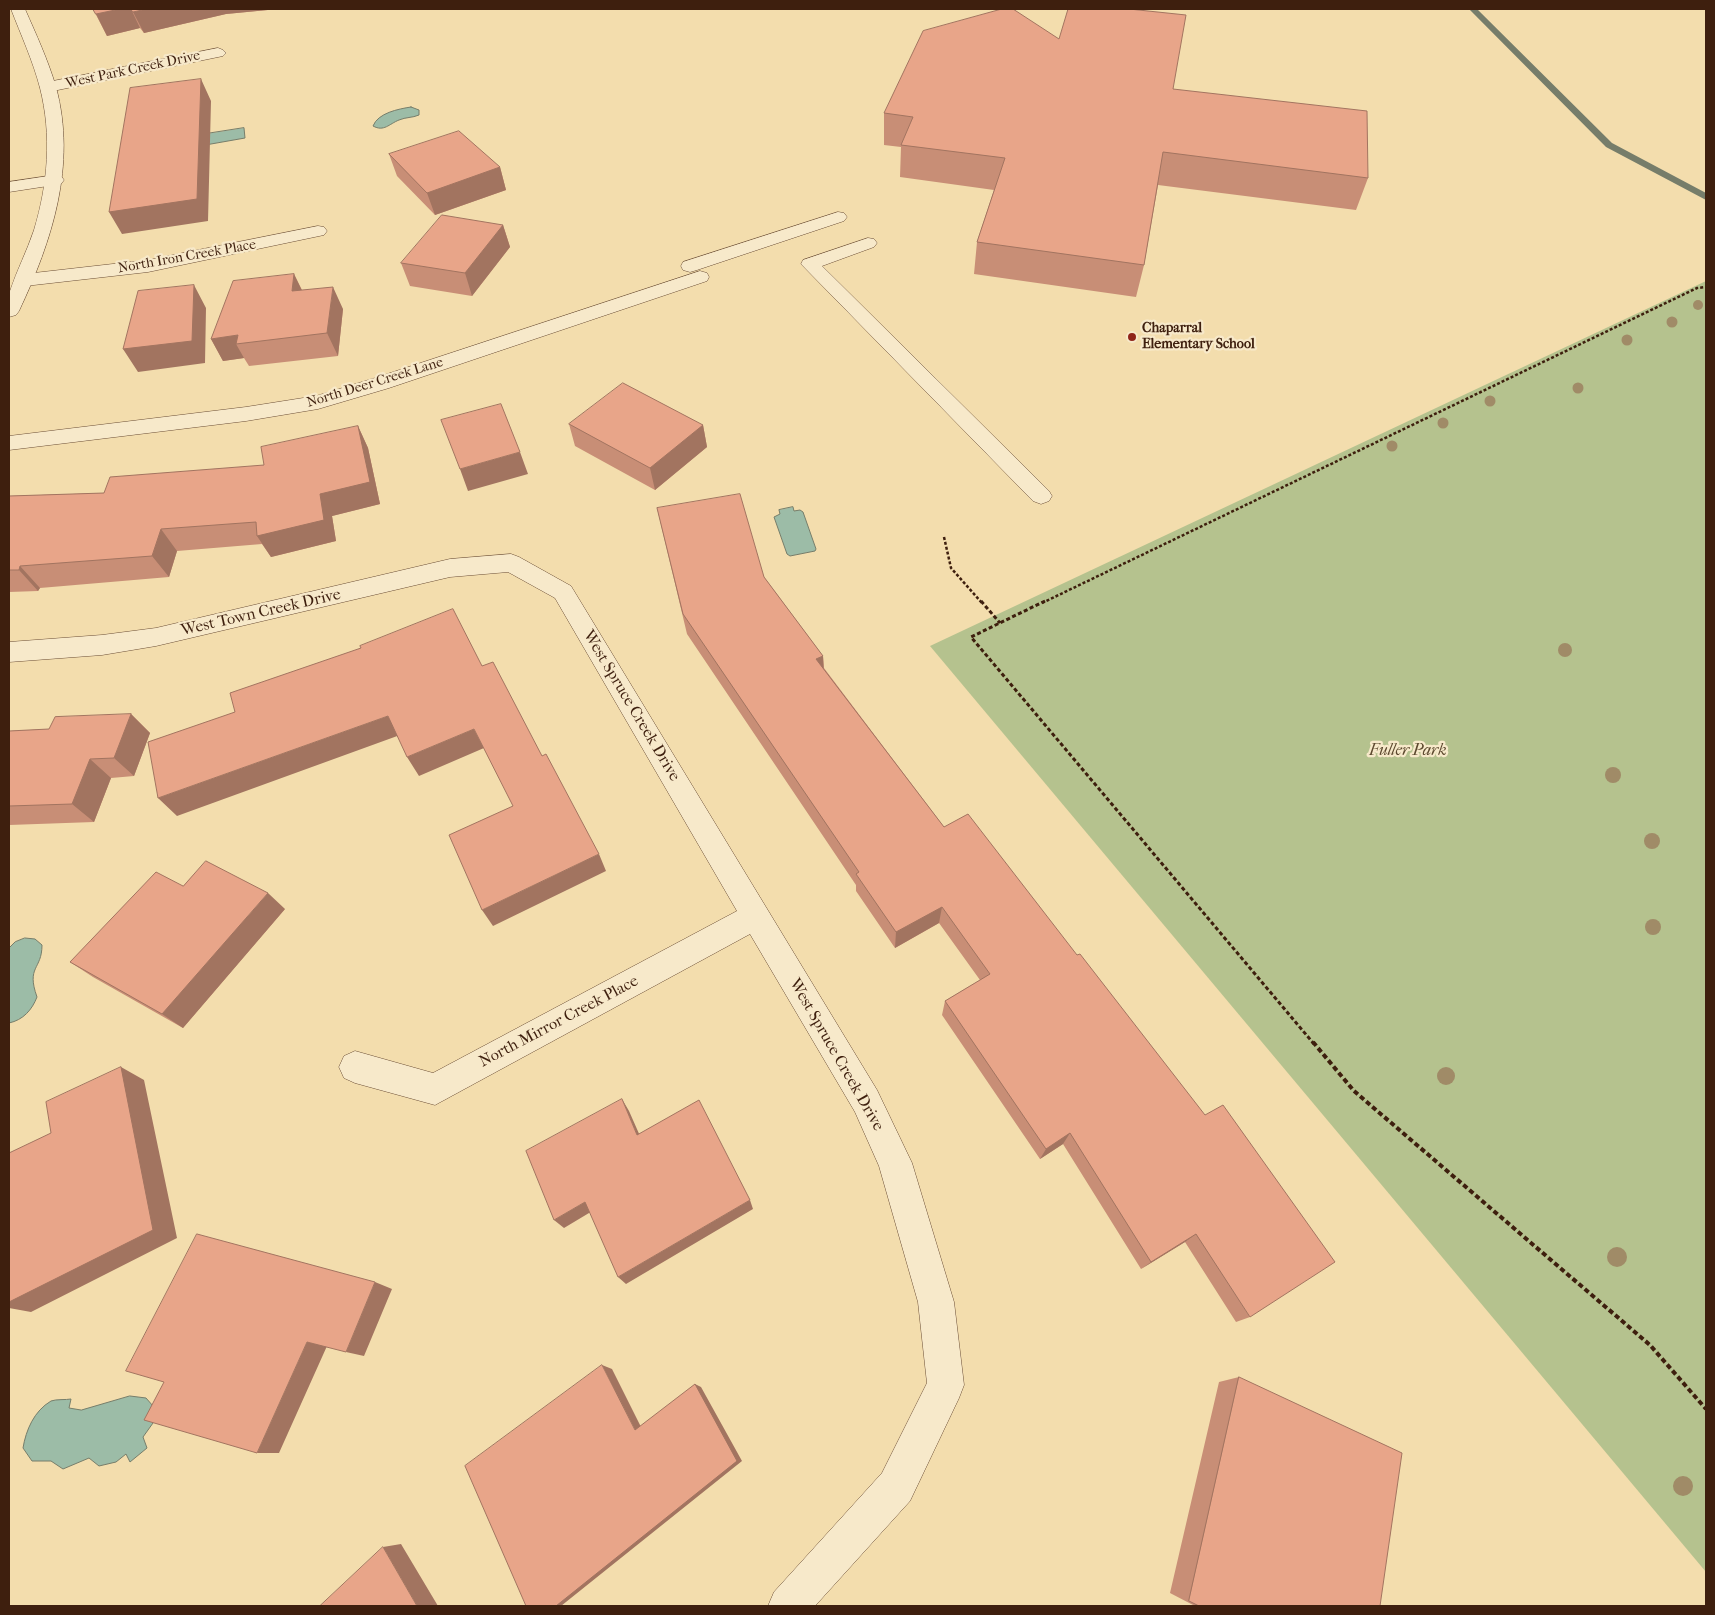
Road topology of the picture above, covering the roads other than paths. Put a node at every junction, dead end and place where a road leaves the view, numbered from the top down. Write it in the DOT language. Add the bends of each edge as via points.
graph roads {
  1 [pos="18,9"];
  2 [pos="218,53"];
  3 [pos="48,88"];
  4 [pos="55,180"];
  5 [pos="9,187"];
  6 [pos="838,217"];
  7 [pos="318,231"];
  8 [pos="868,243"];
  9 [pos="25,280"];
  10 [pos="9,311"];
  11 [pos="9,443"];
  12 [pos="1041,496"];
  13 [pos="511,564"];
  14 [pos="9,652"];
  15 [pos="756,916"];
  16 [pos="355,1067"];
  17 [pos="788,1606"];
  1 -- 3 [label="street, West Park Creek Drive"];
  2 -- 3 [label="street, West Park Creek Drive"];
  3 -- 4 [label="street, West Park Creek Drive" via="56,126"];
  4 -- 5 [label="street"];
  4 -- 9 [label="street, West Park Creek Drive"];
  6 -- 11 [label="street, North Deer Creek Lane" via="695,272 382,383 318,402"];
  7 -- 9 [label="street, North Iron Creek Place" via="148,266"];
  8 -- 12 [label="street" via="810,264"];
  9 -- 10 [label="street, West Park Creek Drive"];
  13 -- 14 [label="street, West Town Creek Drive" via="450,568 156,637"];
  13 -- 15 [label="street, West Spruce Creek Drive" via="563,592"];
  15 -- 16 [label="street, North Mirror Creek Place" via="435,1089"];
  15 -- 17 [label="street, West Spruce Creek Drive" via="866,1101 895,1162 936,1302 946,1385 896,1486"];
}
